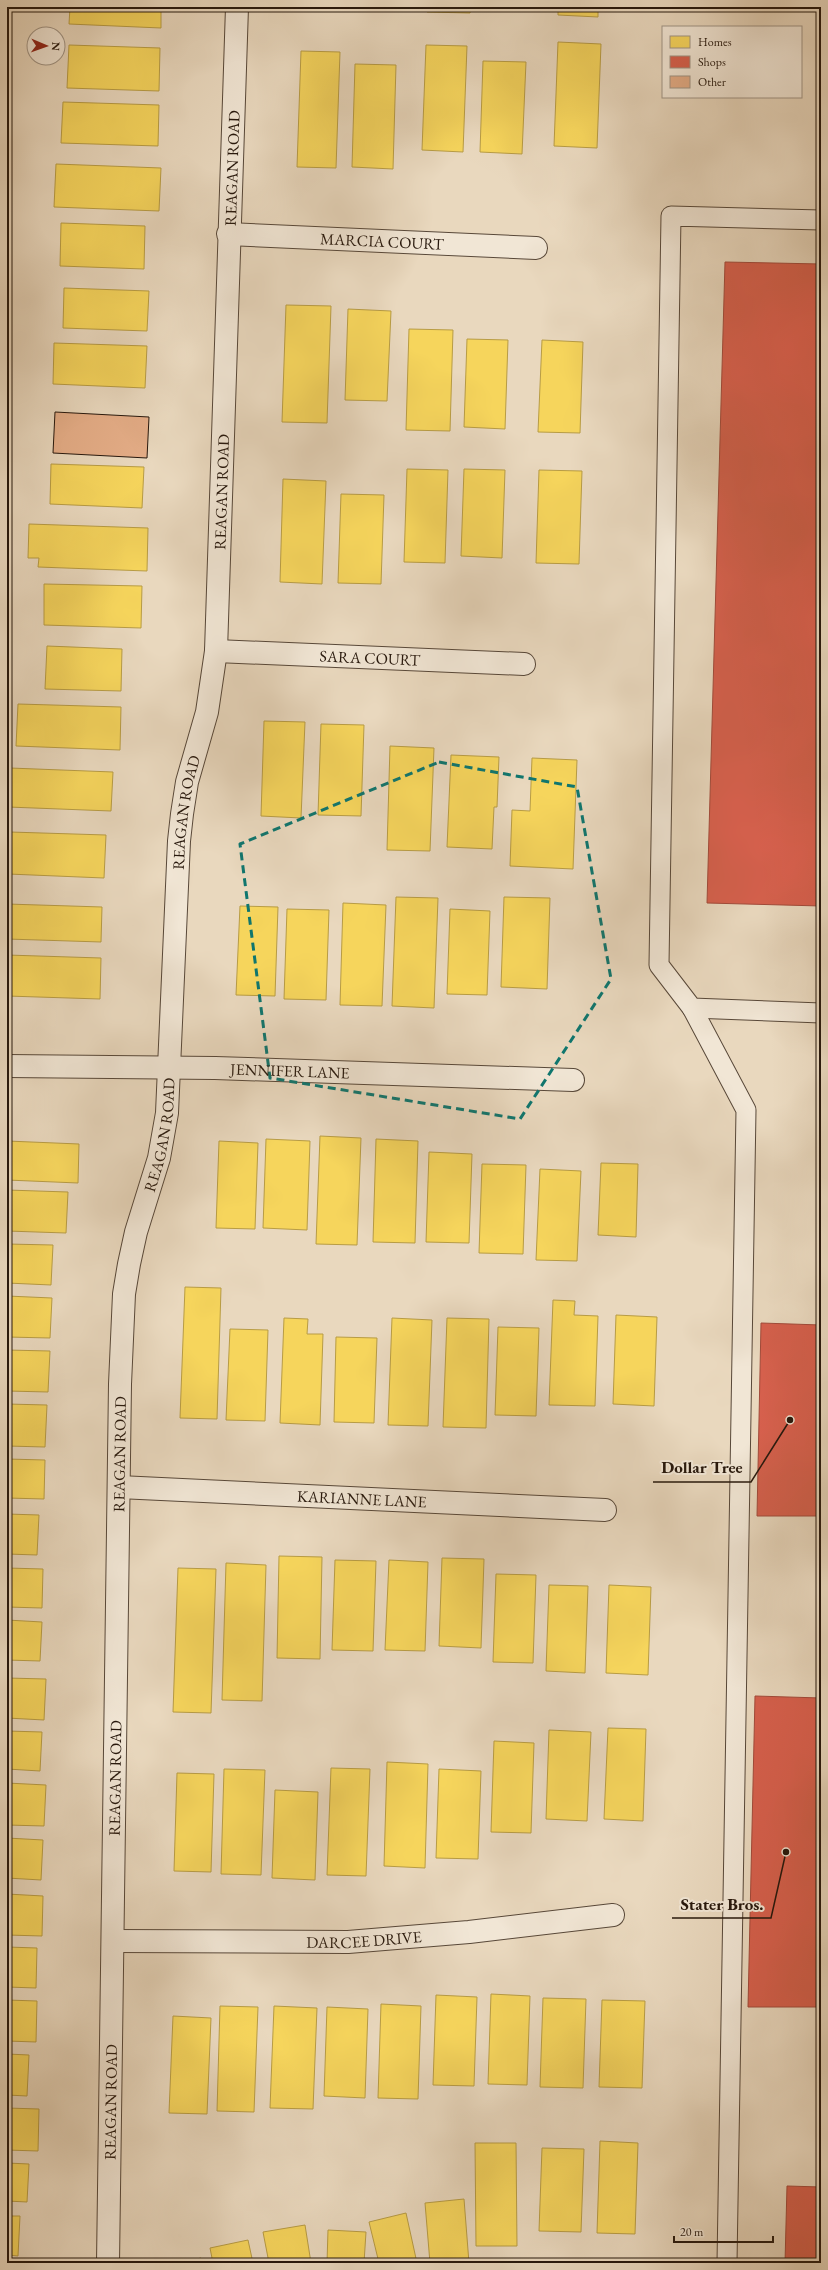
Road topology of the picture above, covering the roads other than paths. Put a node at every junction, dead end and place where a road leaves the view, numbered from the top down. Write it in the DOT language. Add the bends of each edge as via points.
graph roads {
  1 [pos="237,7"];
  2 [pos="821,220"];
  3 [pos="228,234"];
  4 [pos="536,248"];
  5 [pos="216,651"];
  6 [pos="524,664"];
  7 [pos="692,1008"];
  8 [pos="821,1013"];
  9 [pos="7,1066"];
  10 [pos="169,1068"];
  11 [pos="573,1080"];
  12 [pos="118,1488"];
  13 [pos="605,1510"];
  14 [pos="613,1915"];
  15 [pos="113,1941"];
  16 [pos="108,2263"];
  17 [pos="727,2263"];
  1 -- 3 [label="street, REAGAN ROAD"];
  2 -- 7 [label="lane" via="671,216 659,965"];
  3 -- 4 [label="street, MARCIA COURT"];
  3 -- 5 [label="street, REAGAN ROAD"];
  5 -- 6 [label="street, SARA COURT"];
  5 -- 10 [label="street, REAGAN ROAD" via="207,712 188,782 180,834"];
  7 -- 8 [label="lane"];
  7 -- 17 [label="lane" via="746,1110"];
  9 -- 10 [label="street, JENNIFER LANE"];
  10 -- 11 [label="street, JENNIFER LANE"];
  10 -- 12 [label="street, REAGAN ROAD" via="167,1112 159,1158 136,1232 124,1294"];
  12 -- 13 [label="street, KARIANNE LANE"];
  12 -- 15 [label="street, REAGAN ROAD"];
  14 -- 15 [label="street, DARCEE DRIVE" via="469,1932 348,1942"];
  15 -- 16 [label="street, REAGAN ROAD"];
}
